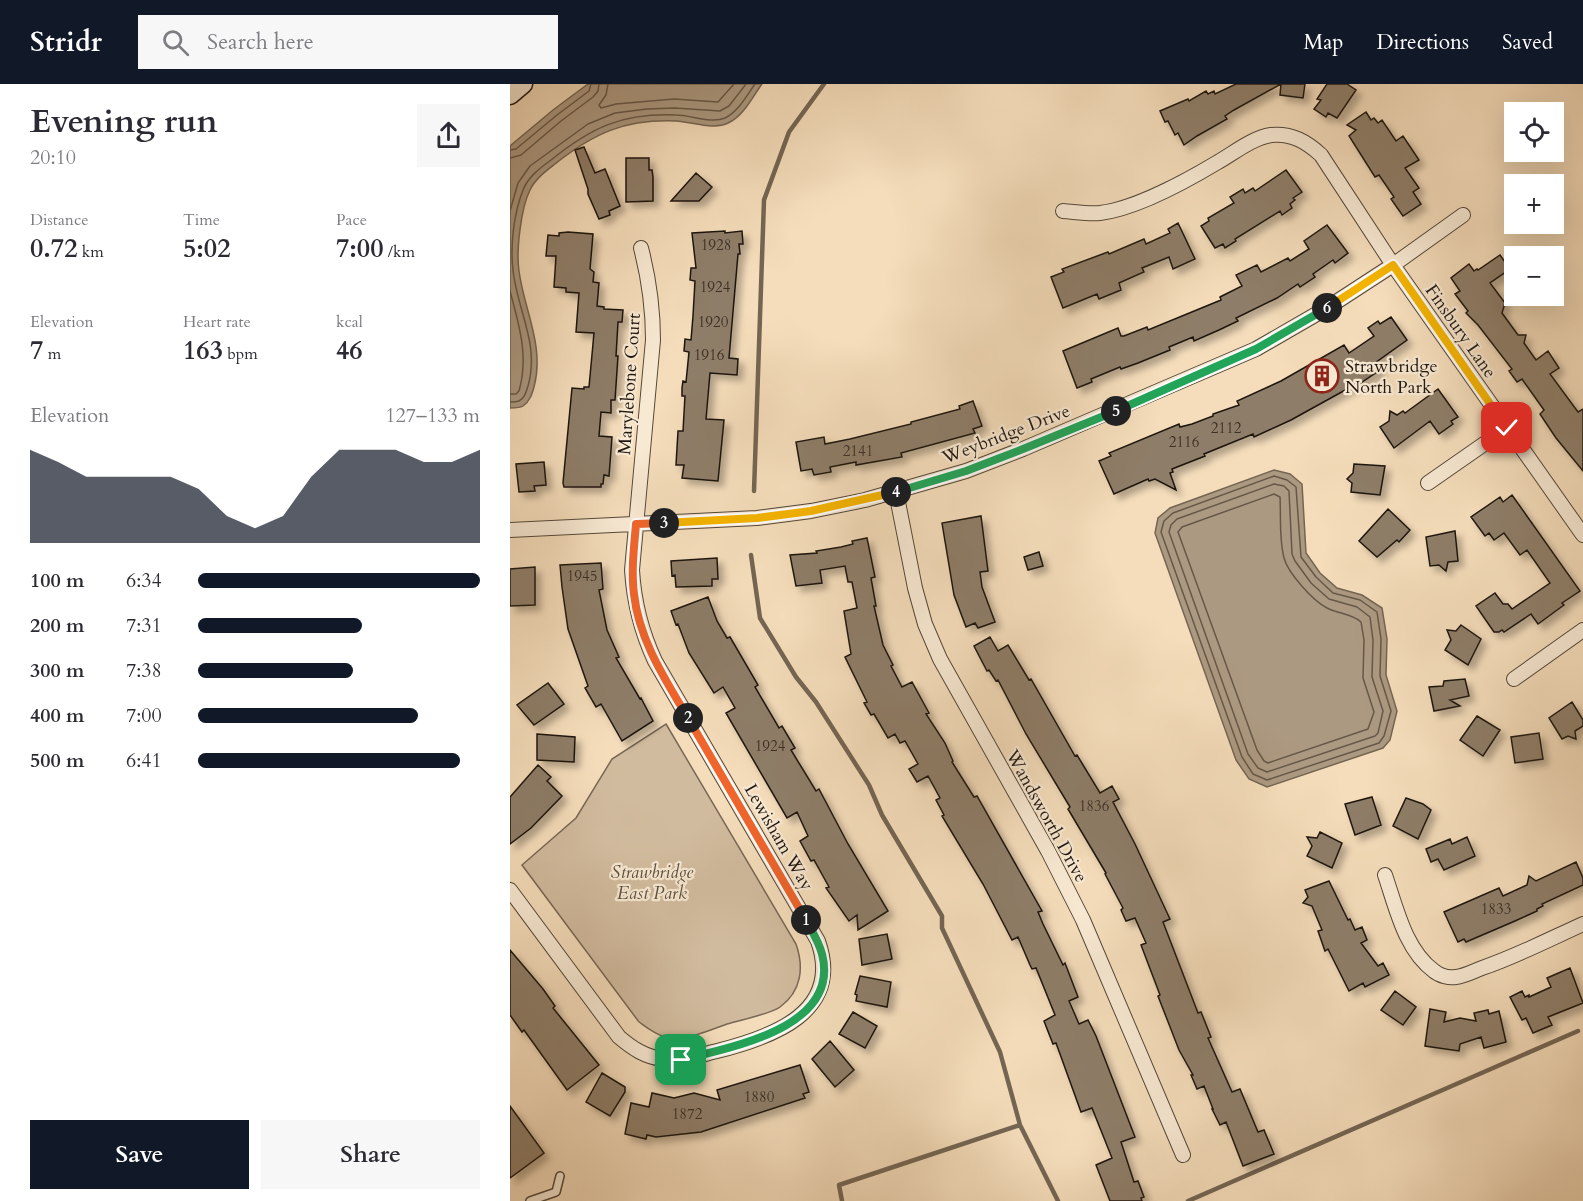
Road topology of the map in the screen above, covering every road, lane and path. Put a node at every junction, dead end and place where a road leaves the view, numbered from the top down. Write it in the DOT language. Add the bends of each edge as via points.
graph roads {
  1 [pos="523,84"];
  2 [pos="510,95"];
  3 [pos="1063,211"];
  4 [pos="1463,215"];
  5 [pos="641,248"];
  6 [pos="1393,265"];
  7 [pos="1507,428"];
  8 [pos="1428,483"];
  9 [pos="896,492"];
  10 [pos="636,524"];
  11 [pos="510,530"];
  12 [pos="1583,535"];
  13 [pos="1583,630"];
  14 [pos="1514,679"];
  15 [pos="1385,875"];
  16 [pos="510,890"];
  17 [pos="1583,924"];
  18 [pos="1183,1155"];
  19 [pos="560,1176"];
  20 [pos="530,1201"];
  1 -- 2 [label="main road"];
  3 -- 6 [label="street, Finsbury Lane" via="1101,213 1121,208 1188,180 1257,139 1286,135 1309,144 1321,155"];
  4 -- 6 [label="street, Weybridge Drive"];
  5 -- 10 [label="street, Marylebone Court" via="653,308 653,340"];
  6 -- 7 [label="street, Finsbury Lane"];
  6 -- 9 [label="street, Weybridge Drive" via="1256,349 1023,449"];
  7 -- 8 [label="street"];
  7 -- 12 [label="street, Finsbury Lane"];
  9 -- 10 [label="street, Weybridge Drive" via="811,511 757,518"];
  9 -- 18 [label="street, Wandsworth Drive" via="915,588 940,659 1083,920"];
  10 -- 11 [label="street, Weybridge Drive"];
  10 -- 16 [label="street, Lewisham Way" via="634,596 646,642 818,940 823,955 822,984 803,1014 767,1035 681,1060 647,1056 619,1037"];
  13 -- 14 [label="street"];
  15 -- 17 [label="street" via="1412,946 1426,964 1446,977 1457,977 1498,962"];
  19 -- 20 [label="lane" via="556,1192"];
}
